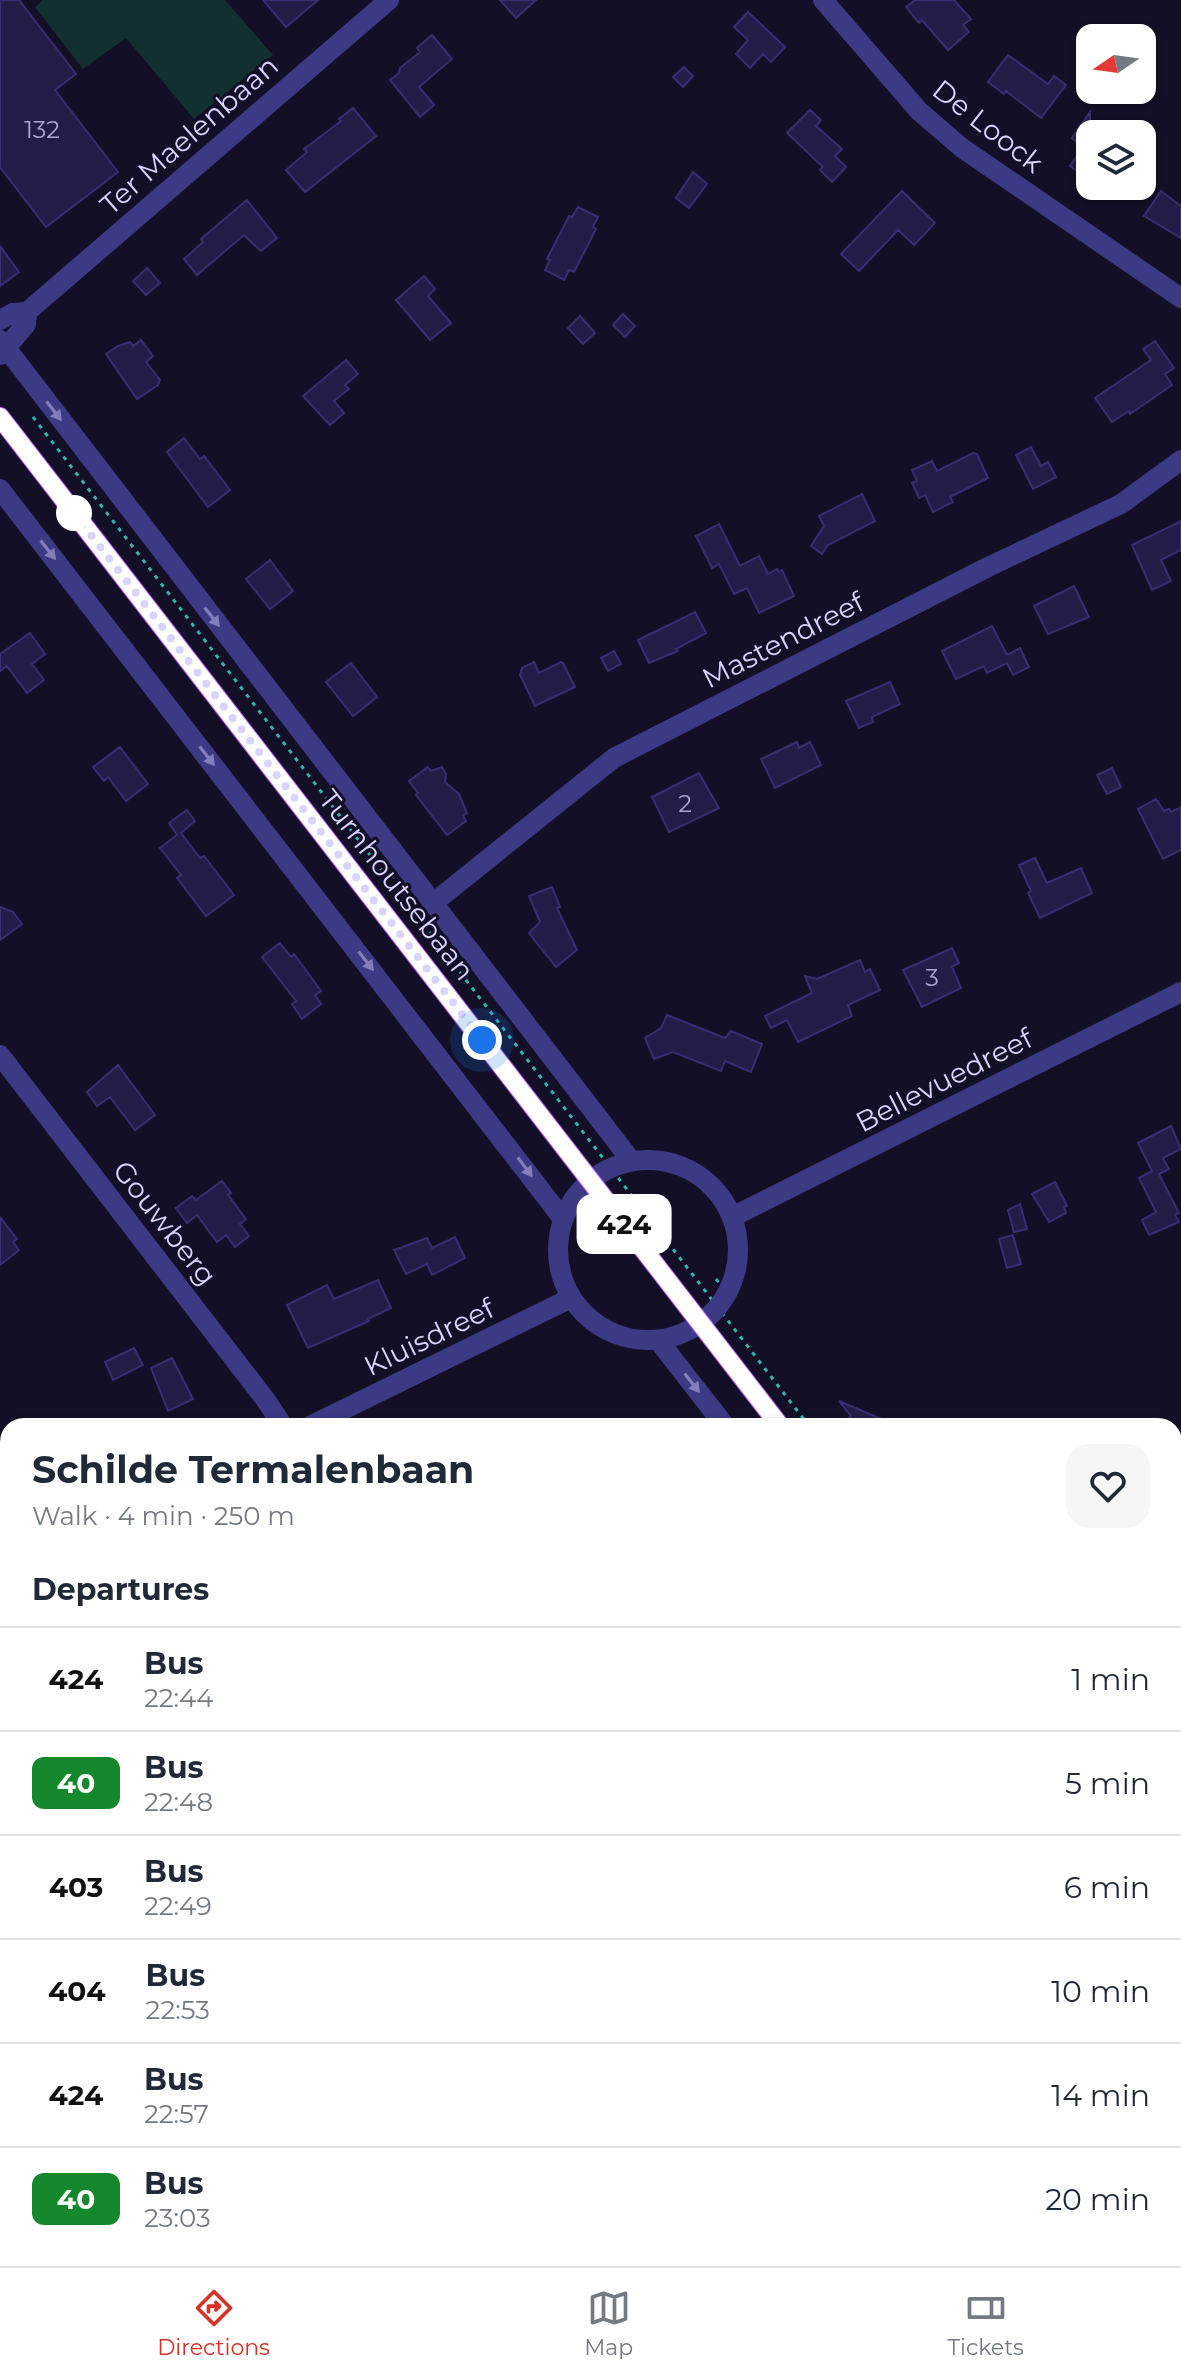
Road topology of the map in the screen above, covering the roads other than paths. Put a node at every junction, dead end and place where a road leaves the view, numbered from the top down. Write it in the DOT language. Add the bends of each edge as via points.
graph roads {
  1 [pos="389,0"];
  2 [pos="823,0"];
  3 [pos="1181,298"];
  4 [pos="27,312"];
  5 [pos="0,320"];
  6 [pos="2,348"];
  7 [pos="0,417"];
  8 [pos="1181,460"];
  9 [pos="0,489"];
  10 [pos="432,904"];
  11 [pos="1181,992"];
  12 [pos="0,1055"];
  13 [pos="620,1164"];
  14 [pos="590,1180"];
  15 [pos="732,1217"];
  16 [pos="563,1219"];
  17 [pos="571,1298"];
  18 [pos="701,1323"];
  19 [pos="658,1340"];
  20 [pos="278,1418"];
  21 [pos="326,1418"];
  22 [pos="719,1418"];
  23 [pos="774,1418"];
  1 -- 4 [label="street, Ter Maelenbaan"];
  2 -- 3 [label="street, De Loock" via="919,111 962,148"];
  4 -- 5 [label="street, Ter Maelenbaan"];
  4 -- 6 [label="street, Ter Maelenbaan" via="26,324"];
  6 -- 10 [label="street, Turnhoutsebaan, one-way"];
  7 -- 14 [label="main road, Turnhoutsebaan"];
  8 -- 10 [label="street, Mastendreef" via="1110,510 614,758"];
  9 -- 16 [label="street, one-way"];
  10 -- 13 [label="street, Turnhoutsebaan"];
  11 -- 15 [label="street, Bellevuedreef"];
  12 -- 20 [label="street, Gouwberg"];
  13 -- 14 [label="street"];
  13 -- 15 [label="street" via="655,1159 687,1168 714,1188"];
  14 -- 16 [label="street"];
  14 -- 18 [label="main road, Turnhoutsebaan"];
  15 -- 18 [label="street" via="737,1264"];
  16 -- 17 [label="street" via="557,1245 560,1273"];
  17 -- 19 [label="street" via="609,1331"];
  17 -- 21 [label="street, Kluisdreef"];
  18 -- 19 [label="street"];
  18 -- 23 [label="main road, Turnhoutsebaan"];
  19 -- 22 [label="street, one-way"];
}
